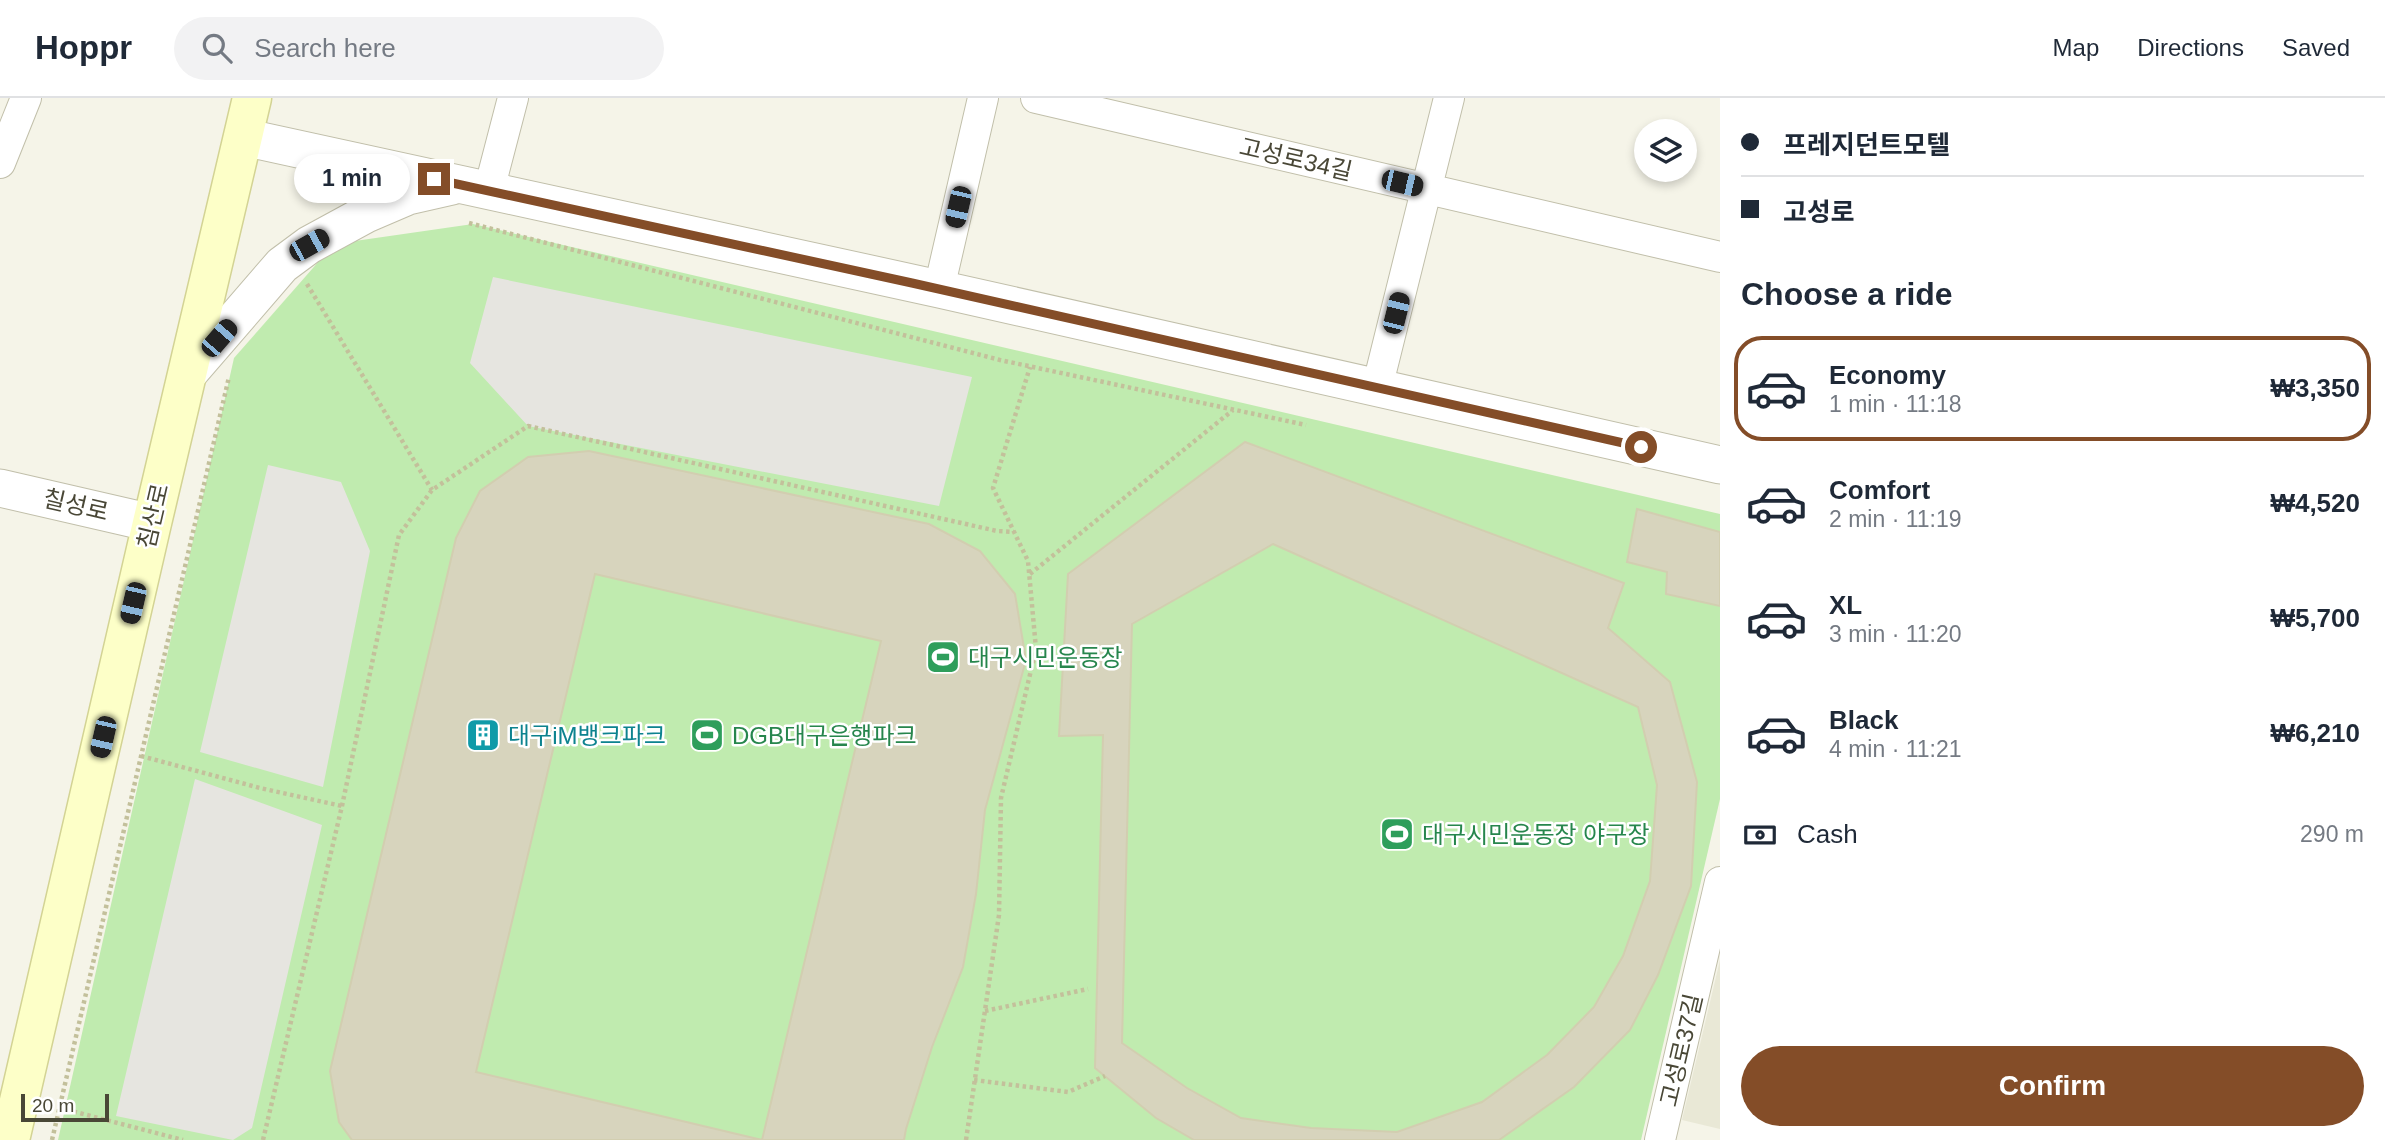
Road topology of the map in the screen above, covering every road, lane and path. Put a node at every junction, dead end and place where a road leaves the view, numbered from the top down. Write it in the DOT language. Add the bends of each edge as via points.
graph roads {
  1 [pos="26,98"];
  2 [pos="252,98"];
  3 [pos="513,98"];
  4 [pos="983,98"];
  5 [pos="1037,98"];
  6 [pos="1449,98"];
  7 [pos="243,137"];
  8 [pos="0,163"];
  9 [pos="475,187"];
  10 [pos="1428,189"];
  11 [pos="462,221"];
  12 [pos="1719,255"];
  13 [pos="307,284"];
  14 [pos="939,289"];
  15 [pos="1030,366"];
  16 [pos="231,371"];
  17 [pos="187,375"];
  18 [pos="1377,388"];
  19 [pos="1234,409"];
  20 [pos="1306,425"];
  21 [pos="1720,465"];
  22 [pos="0,488"];
  23 [pos="432,490"];
  24 [pos="152,523"];
  25 [pos="1014,532"];
  26 [pos="1029,575"];
  27 [pos="141,756"];
  28 [pos="342,806"];
  29 [pos="1720,882"];
  30 [pos="1088,989"];
  31 [pos="985,1011"];
  32 [pos="1105,1076"];
  33 [pos="974,1080"];
  34 [pos="60,1108"];
  35 [pos="1666,1139"];
  36 [pos="10,1140"];
  37 [pos="52,1140"];
  38 [pos="183,1140"];
  39 [pos="263,1140"];
  40 [pos="966,1140"];
  1 -- 8 [label="street"];
  2 -- 7 [label="main road, 침산로"];
  3 -- 9 [label="street"];
  4 -- 14 [label="street"];
  5 -- 10 [label="street, 고성로34길"];
  6 -- 10 [label="street"];
  7 -- 9 [label="street"];
  7 -- 17 [label="main road, 침산로"];
  9 -- 14 [label="street"];
  9 -- 17 [label="street" via="408,196 309,245 282,265"];
  10 -- 12 [label="street, 고성로34길"];
  10 -- 18 [label="street"];
  11 -- 15 [label="path"];
  13 -- 23 [label="path"];
  14 -- 18 [label="street"];
  15 -- 19 [label="path"];
  15 -- 25 [label="path" via="993,488"];
  16 -- 27 [label="path"];
  17 -- 24 [label="main road, 침산로"];
  18 -- 21 [label="street"];
  19 -- 20 [label="path"];
  19 -- 26 [label="path"];
  22 -- 24 [label="street, 칠성로"];
  23 -- 25 [label="path" via="528,426"];
  23 -- 28 [label="path" via="399,535"];
  24 -- 36 [label="main road, 침산로"];
  25 -- 26 [label="path" via="1028,561"];
  26 -- 31 [label="path" via="1036,649 1001,798 999,915"];
  27 -- 28 [label="path"];
  27 -- 34 [label="path"];
  28 -- 39 [label="path"];
  29 -- 35 [label="street, 고성로37길"];
  30 -- 31 [label="path"];
  31 -- 33 [label="path"];
  32 -- 33 [label="path" via="1068,1092"];
  33 -- 40 [label="path"];
  34 -- 37 [label="path"];
  34 -- 38 [label="path"];
}
